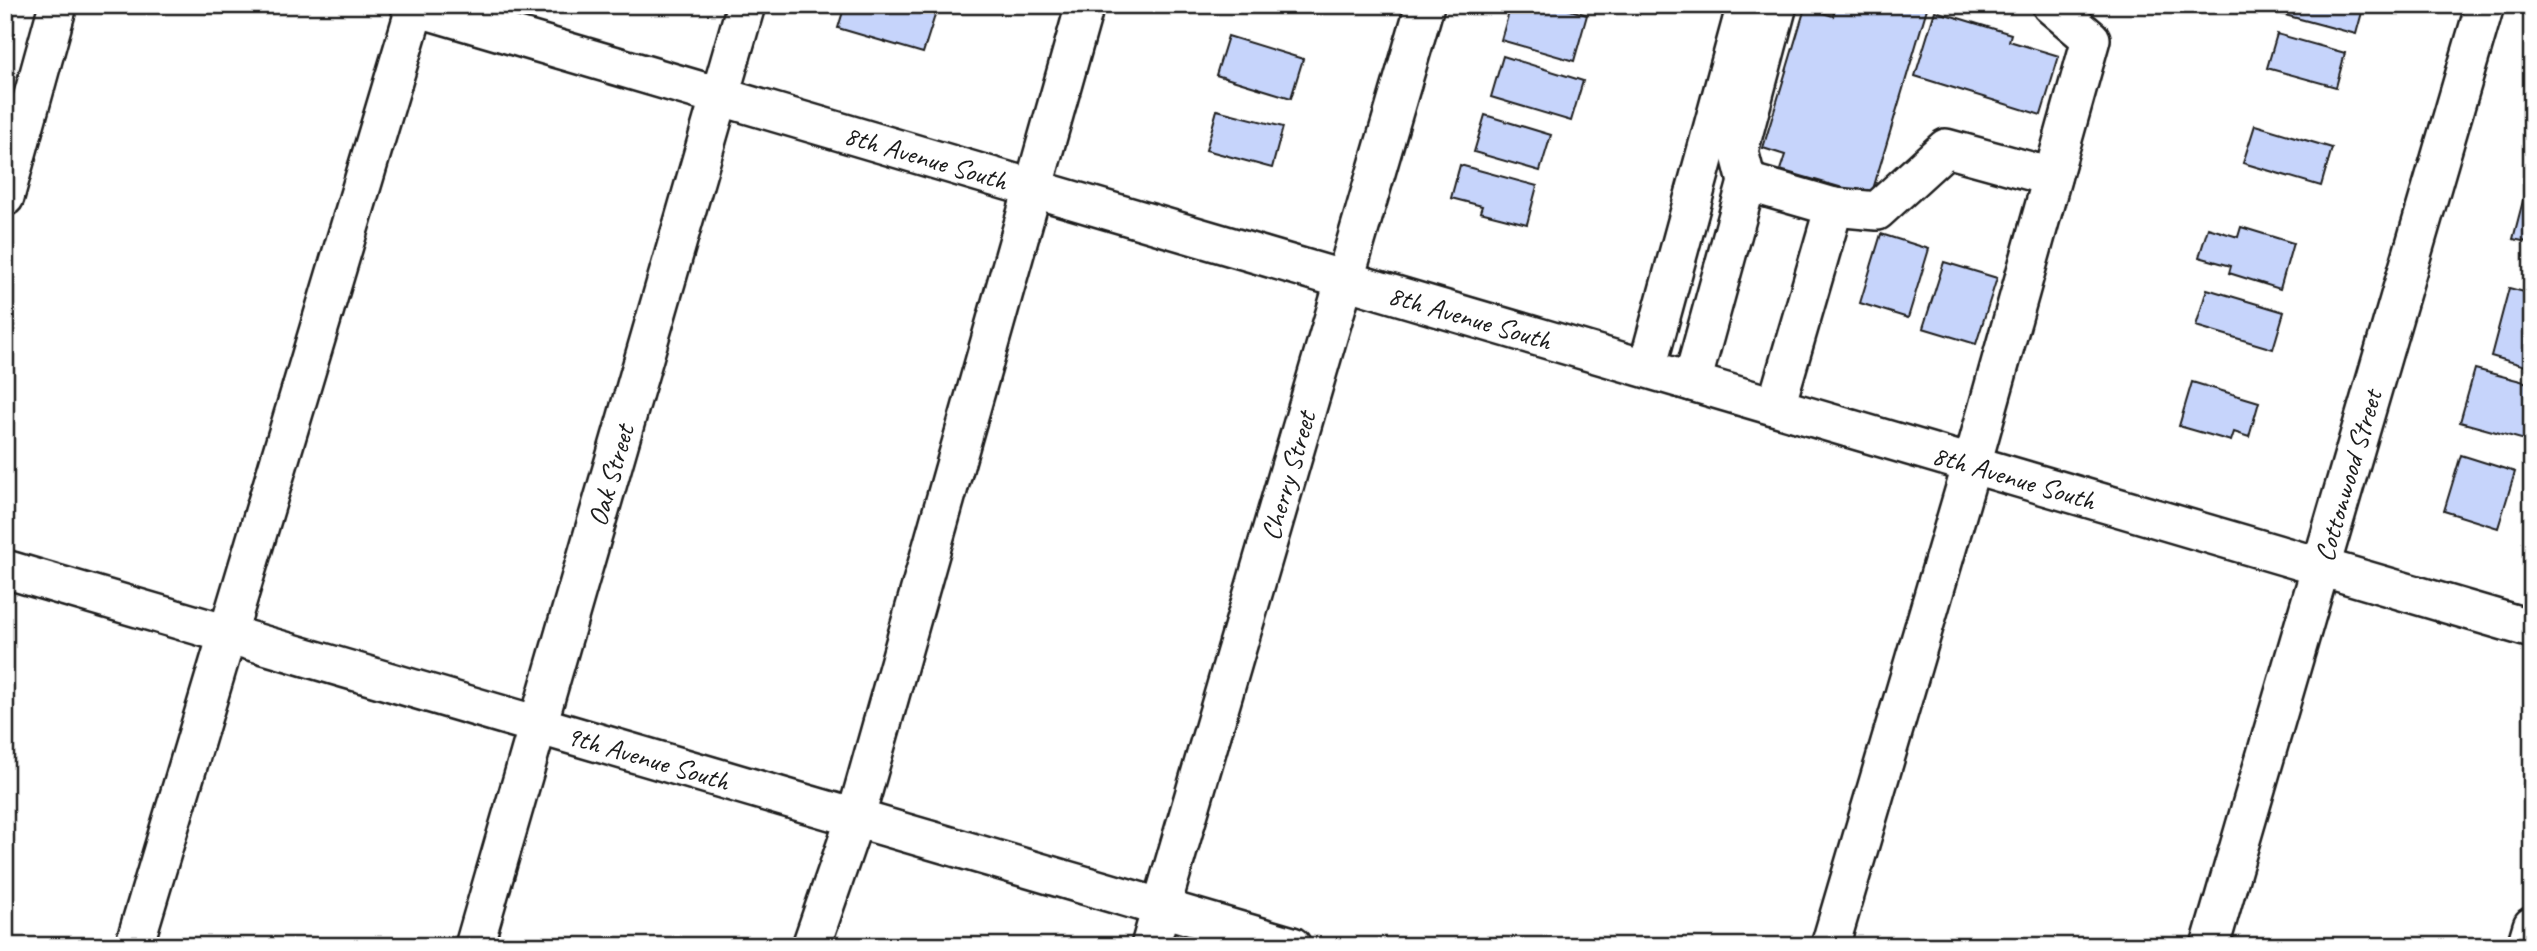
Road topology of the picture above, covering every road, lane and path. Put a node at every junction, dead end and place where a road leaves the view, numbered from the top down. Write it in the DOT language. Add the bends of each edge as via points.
graph roads {
  1 [pos="58,5"];
  2 [pos="746,5"];
  3 [pos="1085,5"];
  4 [pos="1425,5"];
  5 [pos="1746,5"];
  6 [pos="1778,5"];
  7 [pos="2052,5"];
  8 [pos="2485,5"];
  9 [pos="414,6"];
  10 [pos="720,95"];
  11 [pos="2052,177"];
  12 [pos="1747,182"];
  13 [pos="1033,187"];
  14 [pos="5,197"];
  15 [pos="1834,206"];
  16 [pos="1343,278"];
  17 [pos="1647,368"];
  18 [pos="1692,382"];
  19 [pos="1776,406"];
  20 [pos="1972,464"];
  21 [pos="2321,568"];
  22 [pos="5,569"];
  23 [pos="2532,629"];
  24 [pos="227,633"];
  25 [pos="539,723"];
  26 [pos="856,816"];
  27 [pos="1163,907"];
  28 [pos="2532,926"];
  29 [pos="134,946"];
  30 [pos="474,946"];
  31 [pos="811,946"];
  32 [pos="1150,946"];
  33 [pos="1292,946"];
  34 [pos="1830,946"];
  35 [pos="2210,946"];
  36 [pos="2526,946"];
  1 -- 14 [label="street"];
  2 -- 10 [label="street, Oak Street"];
  3 -- 13 [label="street"];
  4 -- 16 [label="street, Cherry Street"];
  5 -- 17 [label="street"];
  6 -- 12 [label="street" via="1739,150"];
  7 -- 11 [label="street" via="2091,39"];
  8 -- 21 [label="street, Cottonwood Street"];
  9 -- 10 [label="street, 8th Avenue South"];
  9 -- 24 [label="street"];
  10 -- 13 [label="street, 8th Avenue South"];
  10 -- 25 [label="street, Oak Street"];
  11 -- 15 [label="street" via="1946,148 1877,211"];
  11 -- 20 [label="street"];
  12 -- 15 [label="street"];
  12 -- 18 [label="street"];
  13 -- 16 [label="street, 8th Avenue South"];
  13 -- 26 [label="street"];
  15 -- 19 [label="street"];
  16 -- 17 [label="street, 8th Avenue South"];
  16 -- 27 [label="street, Cherry Street"];
  17 -- 18 [label="street, 8th Avenue South"];
  18 -- 19 [label="street, 8th Avenue South"];
  19 -- 20 [label="street, 8th Avenue South"];
  20 -- 21 [label="street, 8th Avenue South"];
  20 -- 34 [label="street"];
  21 -- 23 [label="street, 8th Avenue South"];
  21 -- 35 [label="street, Cottonwood Street"];
  22 -- 24 [label="street, 9th Avenue South"];
  24 -- 25 [label="street, 9th Avenue South"];
  24 -- 29 [label="street"];
  25 -- 26 [label="street, 9th Avenue South"];
  25 -- 30 [label="street, Oak Street"];
  26 -- 27 [label="street, 9th Avenue South"];
  26 -- 31 [label="street"];
  27 -- 32 [label="street, Cherry Street"];
  27 -- 33 [label="street, 9th Avenue South"];
  28 -- 36 [label="street"];
}
